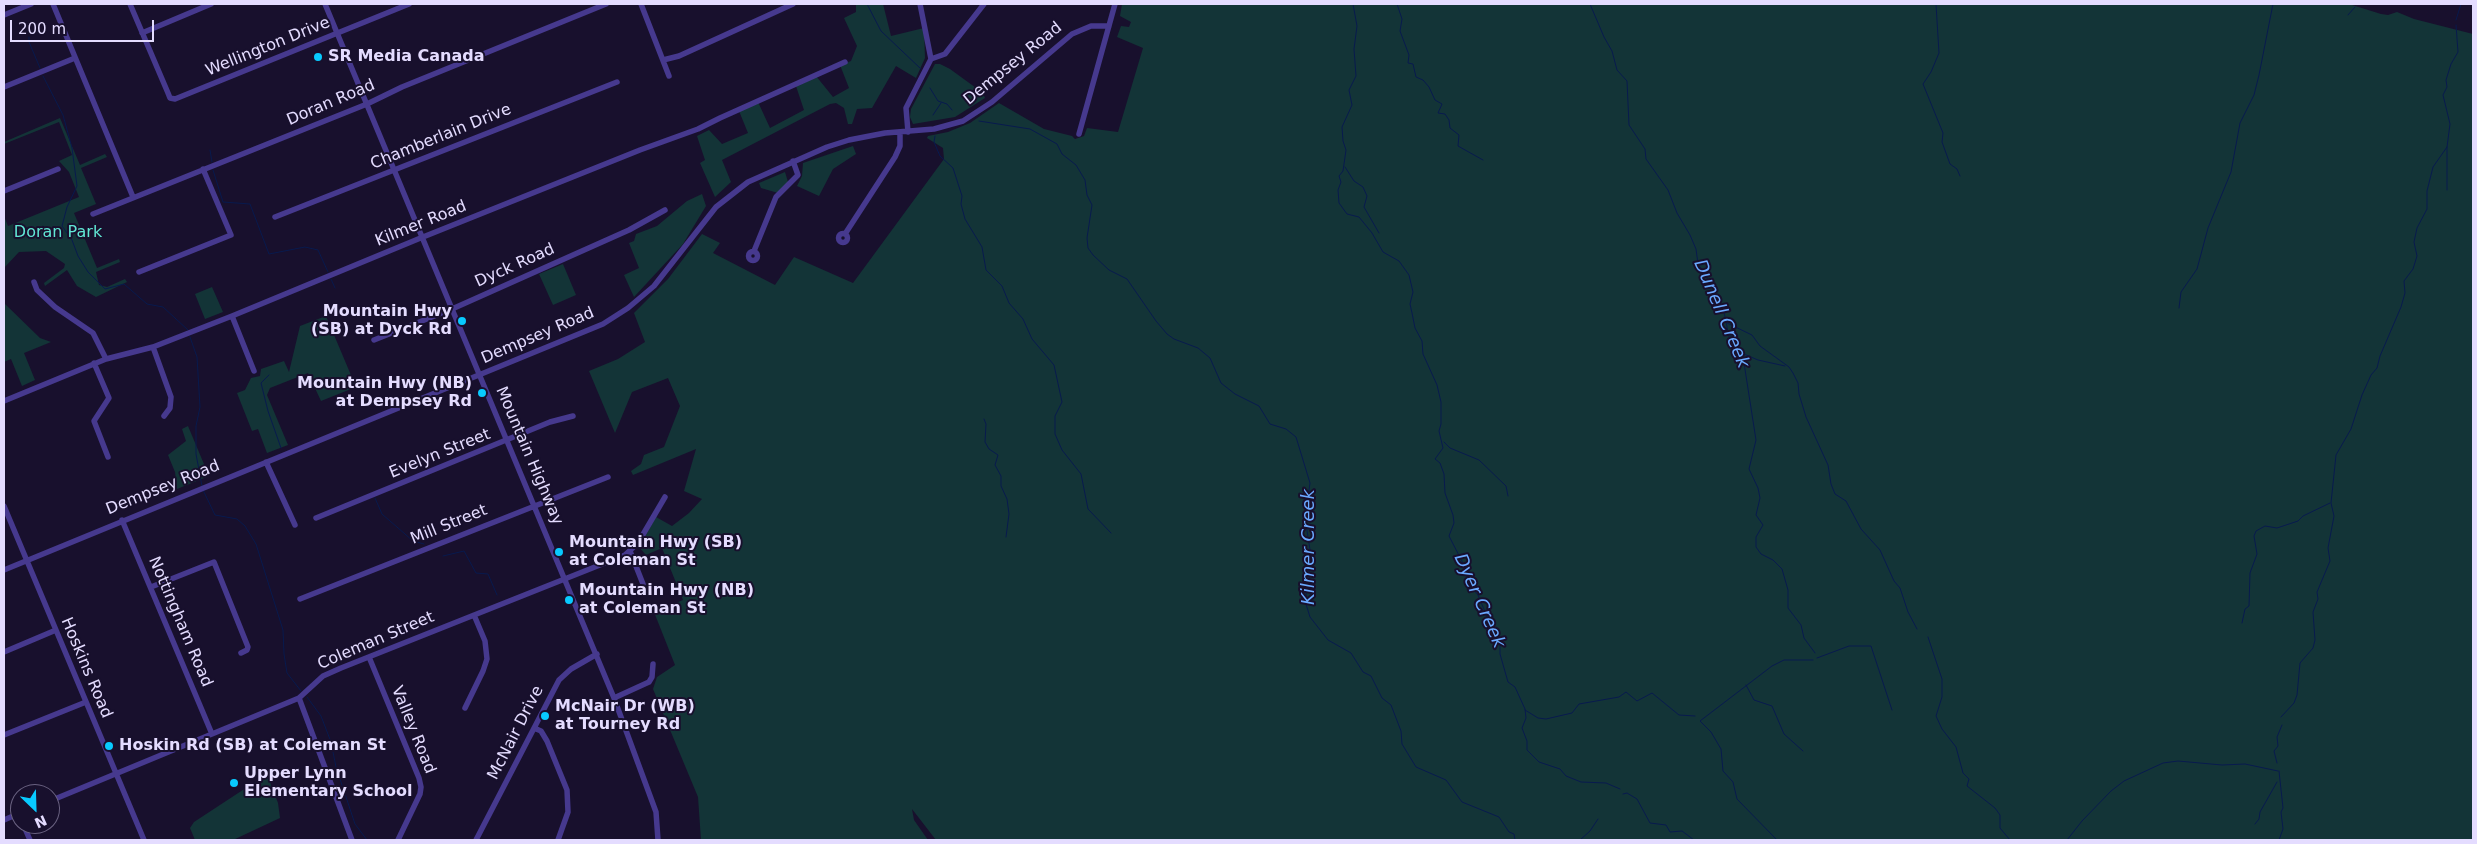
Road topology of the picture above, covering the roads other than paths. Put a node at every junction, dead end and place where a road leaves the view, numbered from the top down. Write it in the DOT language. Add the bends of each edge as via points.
graph roads {
  1 [pos="31,4"];
  2 [pos="53,4"];
  3 [pos="130,4"];
  4 [pos="211,4"];
  5 [pos="325,4"];
  6 [pos="408,4"];
  7 [pos="606,4"];
  8 [pos="641,4"];
  9 [pos="793,4"];
  10 [pos="920,4"];
  11 [pos="984,4"];
  12 [pos="1115,4"];
  13 [pos="15,7"];
  14 [pos="4,15"];
  15 [pos="1109,26"];
  16 [pos="142,33"];
  17 [pos="337,33"];
  18 [pos="75,58"];
  19 [pos="931,59"];
  20 [pos="663,60"];
  21 [pos="845,62"];
  22 [pos="669,76"];
  23 [pos="617,82"];
  24 [pos="4,87"];
  25 [pos="367,104"];
  26 [pos="900,132"];
  27 [pos="908,132"];
  28 [pos="1079,134"];
  29 [pos="793,161"];
  30 [pos="58,169"];
  31 [pos="203,169"];
  32 [pos="394,170"];
  33 [pos="4,191"];
  34 [pos="133,197"];
  35 [pos="665,210"];
  36 [pos="93,214"];
  37 [pos="276,217"];
  38 [pos="845,234"];
  39 [pos="423,237"];
  40 [pos="754,251"];
  41 [pos="139,272"];
  42 [pos="34,282"];
  43 [pos="452,309"];
  44 [pos="232,316"];
  45 [pos="374,340"];
  46 [pos="153,346"];
  47 [pos="106,359"];
  48 [pos="94,364"];
  49 [pos="254,371"];
  50 [pos="480,376"];
  51 [pos="4,401"];
  52 [pos="164,416"];
  53 [pos="573,416"];
  54 [pos="508,441"];
  55 [pos="108,457"];
  56 [pos="266,462"];
  57 [pos="608,477"];
  58 [pos="665,498"];
  59 [pos="4,506"];
  60 [pos="535,506"];
  61 [pos="316,518"];
  62 [pos="122,520"];
  63 [pos="295,525"];
  64 [pos="630,551"];
  65 [pos="27,560"];
  66 [pos="4,570"];
  67 [pos="566,578"];
  68 [pos="643,584"];
  69 [pos="151,587"];
  70 [pos="300,599"];
  71 [pos="474,615"];
  72 [pos="56,630"];
  73 [pos="4,652"];
  74 [pos="241,653"];
  75 [pos="597,654"];
  76 [pos="369,657"];
  77 [pos="653,664"];
  78 [pos="299,698"];
  79 [pos="614,698"];
  80 [pos="86,702"];
  81 [pos="465,708"];
  82 [pos="534,728"];
  83 [pos="212,734"];
  84 [pos="4,735"];
  85 [pos="116,774"];
  86 [pos="60,797"];
  87 [pos="144,840"];
  88 [pos="352,840"];
  89 [pos="398,840"];
  90 [pos="476,840"];
  91 [pos="558,840"];
  92 [pos="658,840"];
  1 -- 13 [label="street"];
  2 -- 18 [label="street"];
  3 -- 16 [label="street"];
  4 -- 16 [label="street"];
  5 -- 17 [label="street, Mountain Highway"];
  6 -- 17 [label="street, Wellington Drive"];
  7 -- 25 [label="street, Doran Road"];
  8 -- 20 [label="street"];
  9 -- 20 [label="street" via="679,56"];
  10 -- 19 [label="street"];
  11 -- 19 [label="street" via="944,54"];
  12 -- 15 [label="street"];
  13 -- 14 [label="street"];
  15 -- 27 [label="street, Dempsey Road" via="1091,26 1072,34 971,117 945,127"];
  15 -- 28 [label="street"];
  16 -- 17 [label="street, Wellington Drive" via="170,98 180,98"];
  17 -- 25 [label="street, Mountain Highway"];
  18 -- 24 [label="street"];
  18 -- 34 [label="street"];
  19 -- 27 [label="street" via="906,108"];
  20 -- 22 [label="street"];
  21 -- 39 [label="street, Kilmer Road" via="698,130"];
  23 -- 32 [label="street, Chamberlain Drive"];
  25 -- 31 [label="street, Doran Road"];
  25 -- 32 [label="street, Mountain Highway"];
  26 -- 27 [label="street, Dempsey Road"];
  26 -- 29 [label="street, Dempsey Road" via="848,140"];
  26 -- 38 [label="street" via="898,151"];
  29 -- 40 [label="street" via="798,175 776,197"];
  29 -- 50 [label="street, Dempsey Road" via="748,182 727,196 663,276 628,308 589,331"];
  30 -- 33 [label="street"];
  31 -- 34 [label="street, Doran Road"];
  31 -- 41 [label="street" via="231,235"];
  32 -- 37 [label="street, Chamberlain Drive"];
  32 -- 39 [label="street, Mountain Highway"];
  34 -- 36 [label="street, Doran Road"];
  35 -- 43 [label="street, Dyck Road" via="629,230"];
  39 -- 43 [label="street, Mountain Highway"];
  39 -- 44 [label="street, Kilmer Road"];
  42 -- 47 [label="street" via="37,290 55,307 94,333"];
  43 -- 45 [label="street, Dyck Road"];
  43 -- 50 [label="street, Mountain Highway"];
  44 -- 46 [label="street, Kilmer Road"];
  44 -- 49 [label="street"];
  46 -- 47 [label="street, Kilmer Road"];
  46 -- 52 [label="street" via="171,393 170,408"];
  47 -- 48 [label="street, Kilmer Road"];
  48 -- 51 [label="street, Kilmer Road"];
  48 -- 55 [label="street" via="109,398 94,421"];
  50 -- 54 [label="street, Mountain Highway"];
  50 -- 56 [label="street, Dempsey Road"];
  53 -- 54 [label="street, Evelyn Street" via="550,422"];
  54 -- 60 [label="street, Mountain Highway"];
  54 -- 61 [label="street, Evelyn Street"];
  56 -- 62 [label="street, Dempsey Road"];
  56 -- 63 [label="street"];
  57 -- 60 [label="street, Mill Street"];
  58 -- 64 [label="street, Coleman Street"];
  59 -- 65 [label="street, Hoskins Road"];
  60 -- 67 [label="street, Mountain Highway"];
  60 -- 70 [label="street, Mill Street"];
  62 -- 65 [label="street, Dempsey Road"];
  62 -- 69 [label="street, Nottingham Road"];
  64 -- 67 [label="street, Coleman Street"];
  64 -- 68 [label="street"];
  65 -- 66 [label="street, Dempsey Road"];
  65 -- 72 [label="street, Hoskins Road"];
  67 -- 71 [label="street, Coleman Street"];
  67 -- 75 [label="street, Mountain Highway"];
  69 -- 74 [label="street" via="214,562 248,647"];
  69 -- 83 [label="street, Nottingham Road"];
  71 -- 76 [label="street, Coleman Street"];
  71 -- 81 [label="street" via="485,641 486,660"];
  72 -- 73 [label="street"];
  72 -- 80 [label="street, Hoskins Road"];
  75 -- 79 [label="street, Mountain Highway"];
  75 -- 82 [label="street, McNair Drive" via="559,680"];
  76 -- 78 [label="street, Coleman Street" via="323,676"];
  76 -- 89 [label="street, Valley Road" via="419,778 420,794"];
  77 -- 79 [label="street" via="649,682"];
  78 -- 83 [label="street, Coleman Street"];
  78 -- 88 [label="street"];
  79 -- 92 [label="street, Mountain Highway" via="654,804"];
  80 -- 84 [label="street"];
  80 -- 85 [label="street, Hoskins Road"];
  82 -- 90 [label="street, McNair Drive"];
  82 -- 91 [label="street" via="541,731 547,741 567,790 568,812"];
  83 -- 85 [label="street, Coleman Street"];
  85 -- 86 [label="street, Coleman Street"];
  85 -- 87 [label="street, Hoskins Road"];
}
